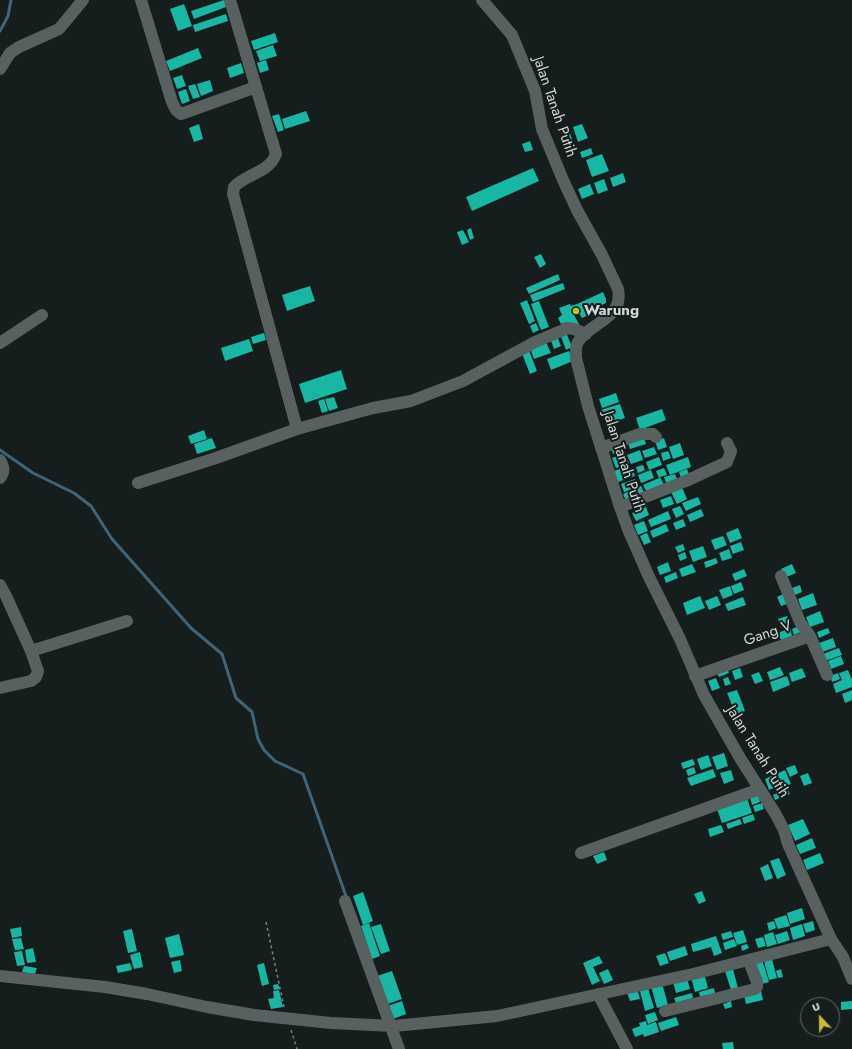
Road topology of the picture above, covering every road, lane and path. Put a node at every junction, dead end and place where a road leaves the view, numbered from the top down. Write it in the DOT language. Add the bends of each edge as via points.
graph roads {
  1 [pos="84,0"];
  2 [pos="140,0"];
  3 [pos="230,0"];
  4 [pos="482,0"];
  5 [pos="0,69"];
  6 [pos="256,88"];
  7 [pos="42,315"];
  8 [pos="586,334"];
  9 [pos="0,343"];
  10 [pos="297,430"];
  11 [pos="656,437"];
  12 [pos="728,443"];
  13 [pos="601,448"];
  14 [pos="0,460"];
  15 [pos="0,478"];
  16 [pos="138,482"];
  17 [pos="620,507"];
  18 [pos="781,576"];
  19 [pos="0,585"];
  20 [pos="127,621"];
  21 [pos="810,636"];
  22 [pos="31,651"];
  23 [pos="827,675"];
  24 [pos="695,676"];
  25 [pos="0,688"];
  26 [pos="760,790"];
  27 [pos="581,853"];
  28 [pos="345,902"];
  29 [pos="266,922"];
  30 [pos="831,939"];
  31 [pos="749,960"];
  32 [pos="0,976"];
  33 [pos="852,979"];
  34 [pos="598,994"];
  35 [pos="665,1011"];
  36 [pos="288,1018"];
  37 [pos="395,1026"];
  38 [pos="297,1049"];
  39 [pos="399,1049"];
  40 [pos="627,1049"];
  1 -- 5 [label="street" via="60,29 10,53"];
  2 -- 6 [label="street" via="172,102 181,114"];
  3 -- 6 [label="street"];
  4 -- 8 [label="street, Jalan Tanah Putih" via="512,35 535,91 542,128 560,173 618,290 619,301 614,310 607,319"];
  6 -- 10 [label="street" via="276,154 271,164 239,182 234,187 233,194"];
  7 -- 9 [label="street"];
  8 -- 10 [label="street" via="568,328 535,342 463,381 411,401 373,408"];
  8 -- 13 [label="street, Jalan Tanah Putih" via="578,342 576,358"];
  10 -- 16 [label="street"];
  11 -- 13 [label="street" via="653,434 640,434"];
  12 -- 17 [label="street" via="731,452 727,462"];
  13 -- 17 [label="street, Jalan Tanah Putih"];
  14 -- 15 [label="street" via="4,468"];
  17 -- 24 [label="street, Jalan Tanah Putih"];
  18 -- 21 [label="street" via="800,622"];
  19 -- 22 [label="street"];
  20 -- 22 [label="street"];
  21 -- 23 [label="street, Gang V"];
  21 -- 24 [label="street, Gang V"];
  22 -- 25 [label="street" via="37,668 36,677 31,681"];
  24 -- 26 [label="street, Jalan Tanah Putih" via="716,719"];
  26 -- 27 [label="street"];
  26 -- 30 [label="street, Jalan Tanah Putih" via="784,830"];
  28 -- 37 [label="street"];
  29 -- 36 [label="path"];
  30 -- 31 [label="street"];
  30 -- 33 [label="street, Jalan Tanah Putih" via="843,957"];
  31 -- 34 [label="street"];
  31 -- 35 [label="street" via="757,982 755,989"];
  32 -- 36 [label="street" via="106,987 207,1007"];
  34 -- 37 [label="street" via="497,1016"];
  34 -- 40 [label="street"];
  36 -- 37 [label="street"];
  36 -- 38 [label="path"];
  37 -- 39 [label="street"];
}
